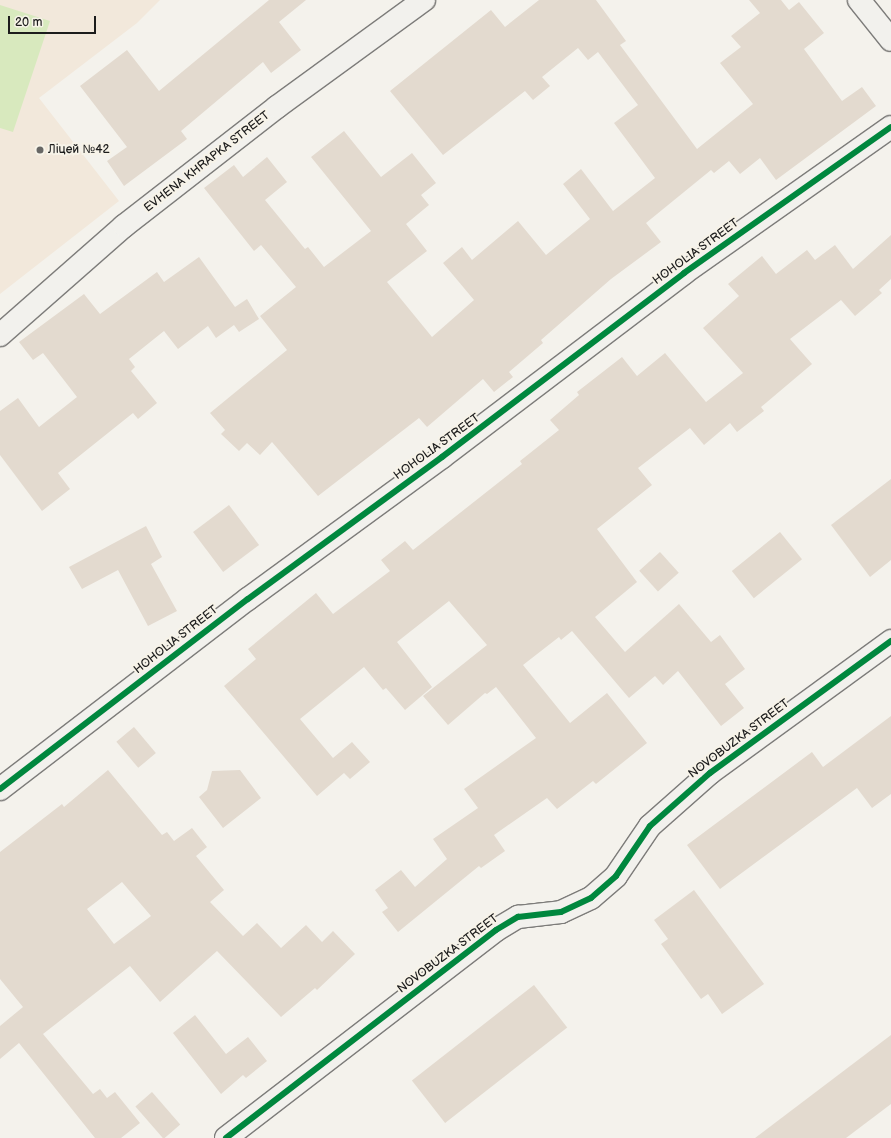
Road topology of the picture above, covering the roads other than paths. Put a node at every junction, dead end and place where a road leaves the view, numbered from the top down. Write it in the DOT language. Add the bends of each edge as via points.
graph roads {
  1 [pos="424,0"];
  2 [pos="859,0"];
  3 [pos="891,40"];
  4 [pos="891,127"];
  5 [pos="0,336"];
  6 [pos="891,641"];
  7 [pos="0,789"];
  8 [pos="226,1138"];
  1 -- 5 [label="street, EVHENA KHRAPKA STREET" via="277,107 124,226"];
  2 -- 3 [label="street"];
  4 -- 7 [label="street, HOHOLIA STREET" via="684,273 442,458 248,599"];
  6 -- 8 [label="street, NOVOBUZKA STREET" via="710,772 650,826 616,876 591,898 561,912 518,917 496,930"];
}
